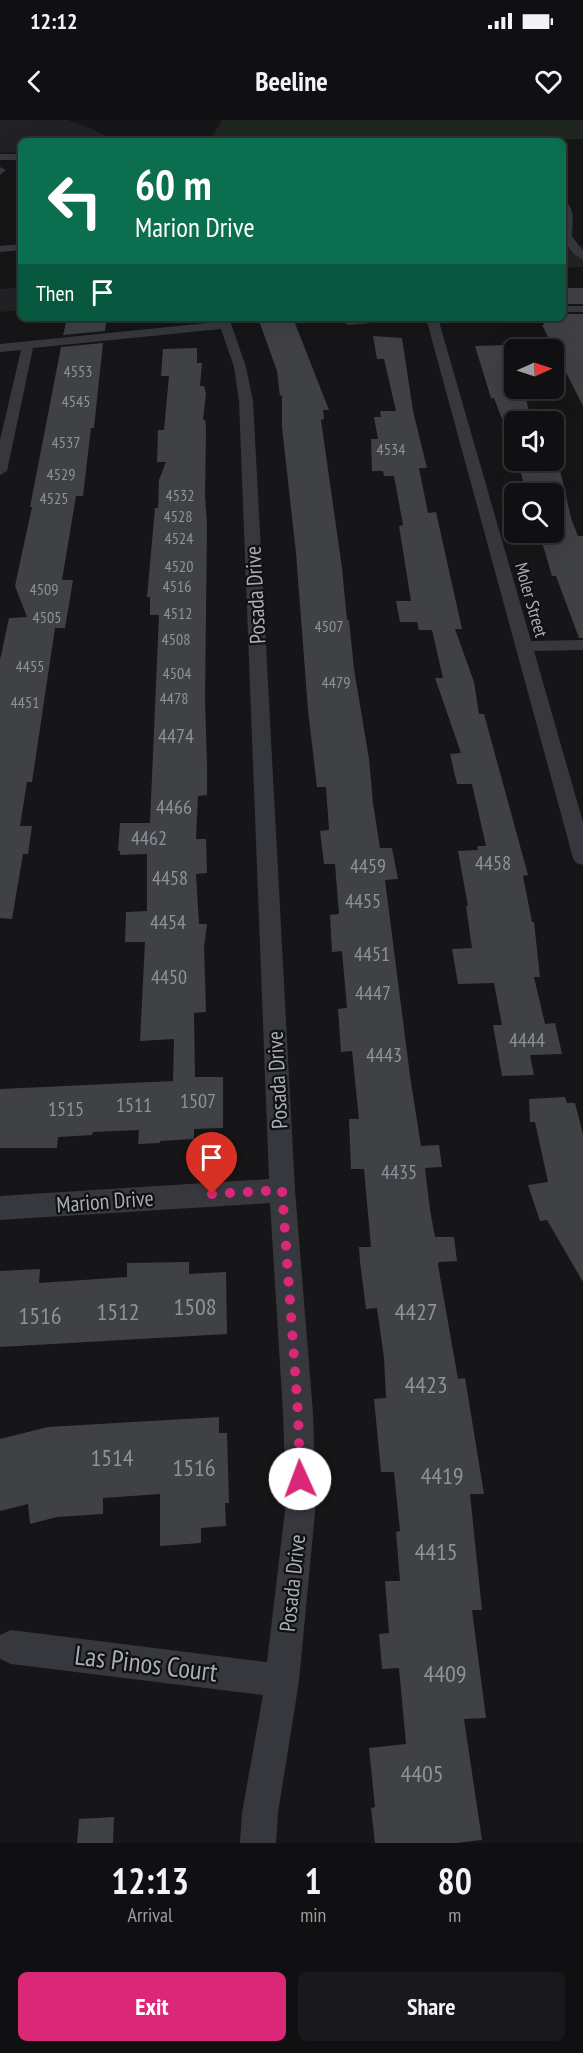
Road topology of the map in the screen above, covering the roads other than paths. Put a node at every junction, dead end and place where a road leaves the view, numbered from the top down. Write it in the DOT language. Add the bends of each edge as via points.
graph roads {
  1 [pos="0,157"];
  2 [pos="18,157"];
  3 [pos="566,217"];
  4 [pos="583,217"];
  5 [pos="18,247"];
  6 [pos="0,249"];
  7 [pos="583,257"];
  8 [pos="566,309"];
  9 [pos="583,309"];
  10 [pos="224,321"];
  11 [pos="433,321"];
  12 [pos="28,344"];
  13 [pos="0,348"];
  14 [pos="0,471"];
  15 [pos="583,645"];
  16 [pos="523,646"];
  17 [pos="583,858"];
  18 [pos="282,1190"];
  19 [pos="0,1208"];
  20 [pos="11,1647"];
  21 [pos="282,1681"];
  22 [pos="258,1843"];
  1 -- 2 [label="street"];
  3 -- 4 [label="street"];
  3 -- 7 [label="street" via="570,244"];
  5 -- 6 [label="street"];
  8 -- 9 [label="street"];
  10 -- 12 [label="street"];
  10 -- 18 [label="street, Posada Drive" via="240,367 246,401"];
  11 -- 16 [label="street, Moler Street"];
  12 -- 13 [label="street"];
  12 -- 14 [label="street"];
  15 -- 16 [label="street"];
  16 -- 17 [label="street, Moler Street"];
  18 -- 19 [label="street, Marion Drive"];
  18 -- 21 [label="street, Posada Drive" via="301,1502"];
  20 -- 21 [label="street, Las Pinos Court"];
  21 -- 22 [label="street, Posada Drive"];
}
